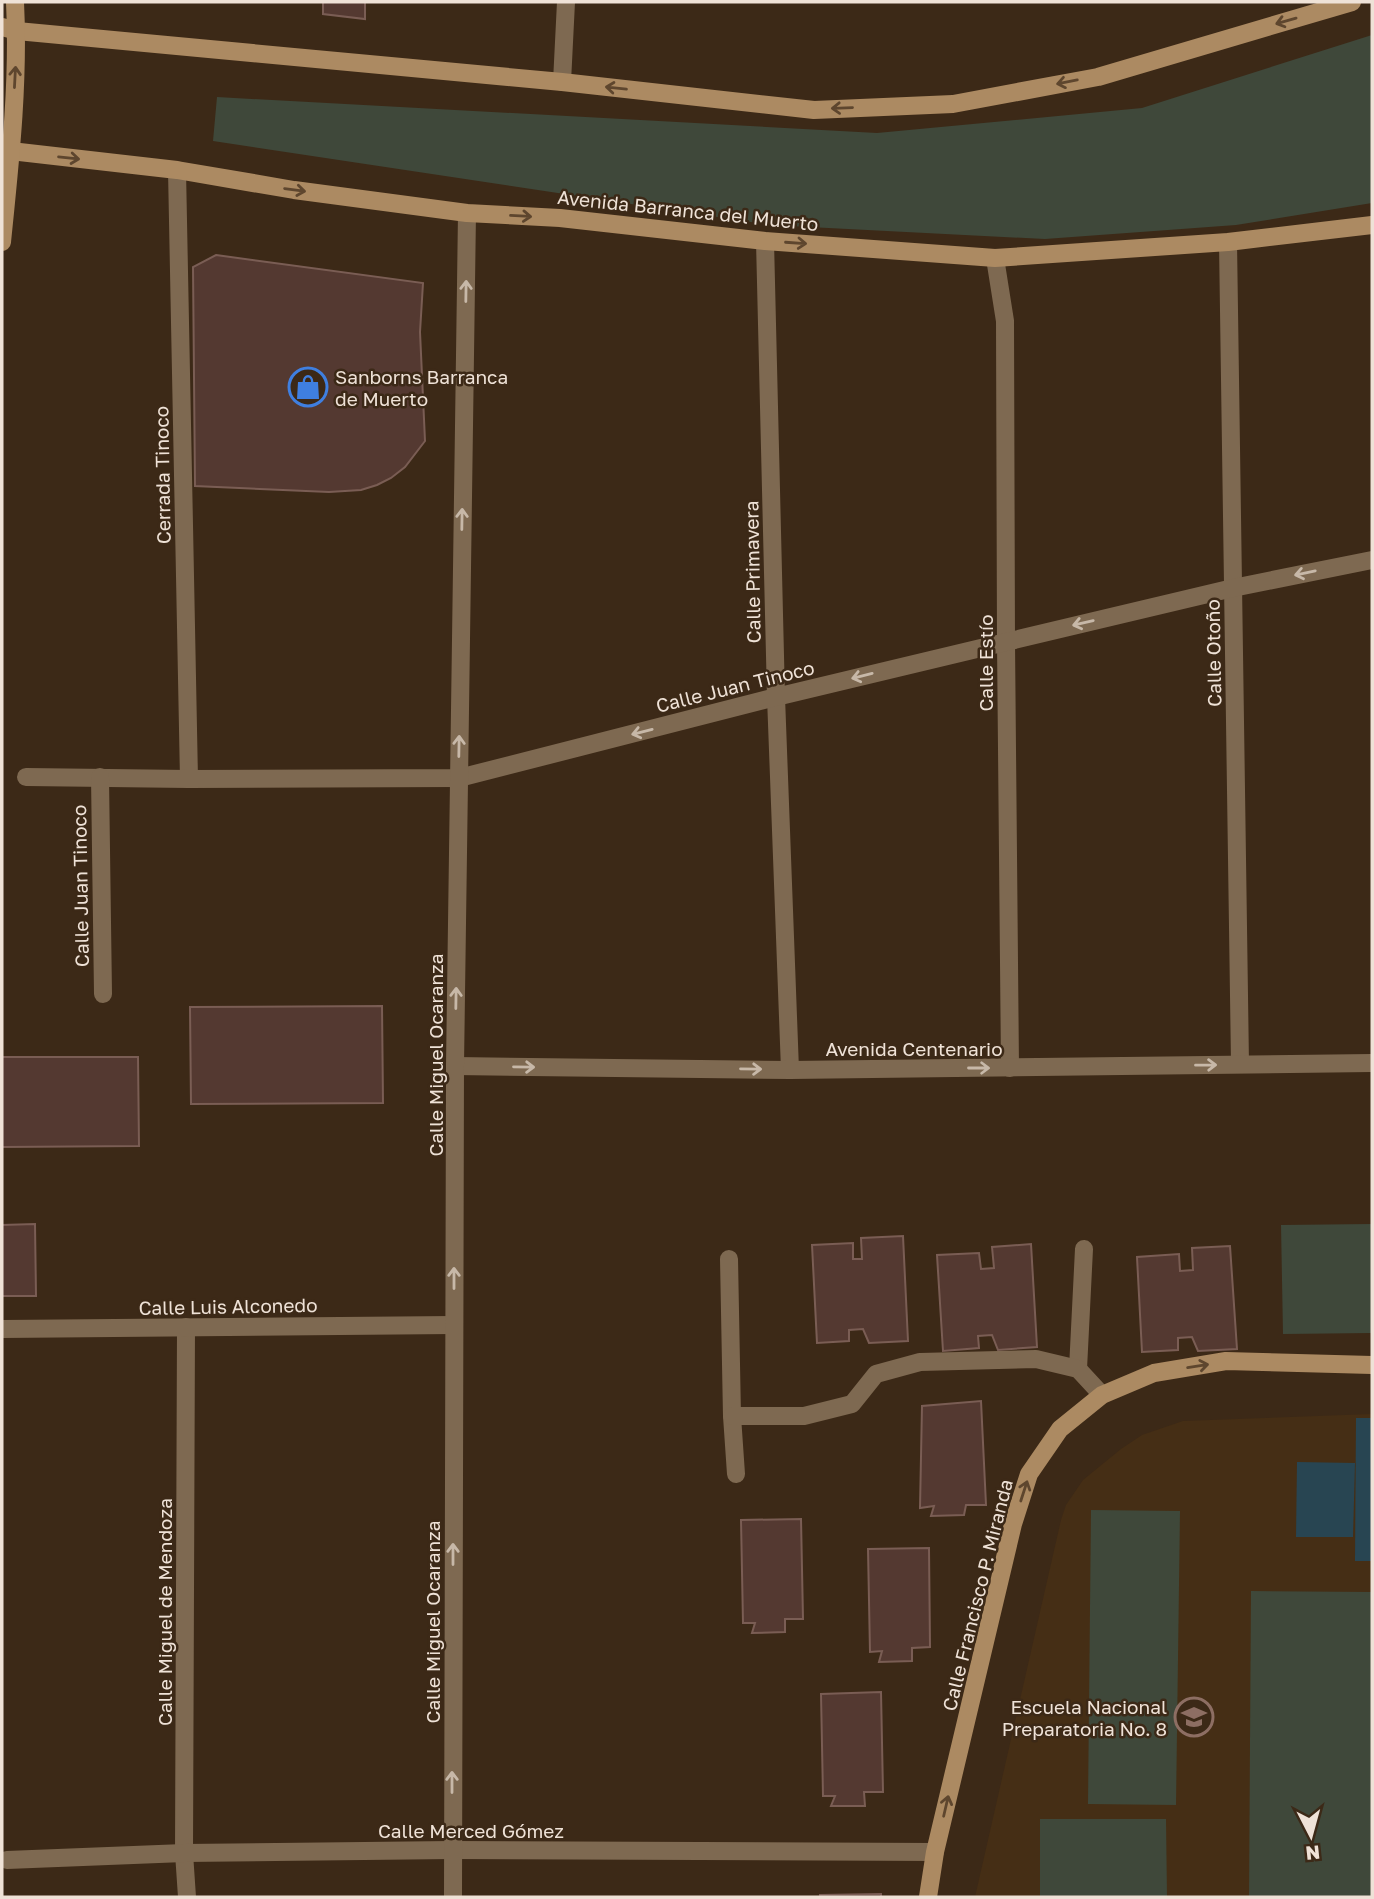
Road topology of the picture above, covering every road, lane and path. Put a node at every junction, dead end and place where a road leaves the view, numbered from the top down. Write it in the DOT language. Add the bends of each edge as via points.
graph roads {
  1 [pos="15,2"];
  2 [pos="566,2"];
  3 [pos="1352,2"];
  4 [pos="9,29"];
  5 [pos="2,42"];
  6 [pos="562,82"];
  7 [pos="6,151"];
  8 [pos="177,170"];
  9 [pos="467,213"];
  10 [pos="1372,225"];
  11 [pos="765,241"];
  12 [pos="2,242"];
  13 [pos="1228,242"];
  14 [pos="995,258"];
  15 [pos="1372,560"];
  16 [pos="1233,588"];
  17 [pos="1006,642"];
  18 [pos="776,697"];
  19 [pos="26,777"];
  20 [pos="100,777"];
  21 [pos="458,778"];
  22 [pos="189,779"];
  23 [pos="103,994"];
  24 [pos="1372,1063"];
  25 [pos="1240,1064"];
  26 [pos="456,1066"];
  27 [pos="1010,1068"];
  28 [pos="790,1070"];
  29 [pos="1084,1249"];
  30 [pos="729,1259"];
  31 [pos="454,1325"];
  32 [pos="186,1327"];
  33 [pos="2,1329"];
  34 [pos="1372,1365"];
  35 [pos="1078,1369"];
  36 [pos="1102,1395"];
  37 [pos="732,1416"];
  38 [pos="736,1474"];
  39 [pos="452,1850"];
  40 [pos="935,1852"];
  41 [pos="184,1853"];
  42 [pos="7,1860"];
  43 [pos="187,1897"];
  44 [pos="453,1897"];
  45 [pos="928,1897"];
  1 -- 4 [label="main road"];
  2 -- 6 [label="street"];
  3 -- 6 [label="main road, one-way" via="1098,77 953,104 814,110"];
  4 -- 5 [label="main road"];
  4 -- 6 [label="main road"];
  7 -- 4 [label="main road, one-way"];
  7 -- 8 [label="main road, Avenida Barranca del Muerto, one-way"];
  7 -- 12 [label="main road"];
  8 -- 9 [label="main road, Avenida Barranca del Muerto, one-way"];
  8 -- 22 [label="street, Cerrada Tinoco"];
  9 -- 11 [label="main road, Avenida Barranca del Muerto, one-way" via="560,218"];
  21 -- 9 [label="street, Calle Miguel Ocaranza, one-way"];
  10 -- 13 [label="main road, Avenida Barranca del Muerto"];
  11 -- 14 [label="main road, Avenida Barranca del Muerto, one-way"];
  11 -- 18 [label="street, Calle Primavera"];
  13 -- 14 [label="main road, Avenida Barranca del Muerto"];
  13 -- 16 [label="street, Calle Otoño"];
  14 -- 17 [label="street, Calle Estío" via="1005,321"];
  15 -- 16 [label="street, Calle Juan Tinoco, one-way"];
  16 -- 17 [label="street, Calle Juan Tinoco, one-way"];
  16 -- 25 [label="street, Calle Otoño"];
  17 -- 18 [label="street, Calle Juan Tinoco, one-way"];
  17 -- 27 [label="street, Calle Estío"];
  18 -- 21 [label="street, Calle Juan Tinoco, one-way"];
  18 -- 28 [label="street, Calle Primavera"];
  19 -- 20 [label="street, Calle Juan Tinoco"];
  20 -- 22 [label="street, Calle Juan Tinoco"];
  20 -- 23 [label="street, Calle Juan Tinoco"];
  21 -- 22 [label="street, Calle Juan Tinoco"];
  26 -- 21 [label="street, Calle Miguel Ocaranza, one-way"];
  24 -- 25 [label="street, Avenida Centenario"];
  27 -- 25 [label="street, Avenida Centenario, one-way"];
  26 -- 28 [label="street, Avenida Centenario, one-way"];
  31 -- 26 [label="street, Calle Miguel Ocaranza, one-way"];
  28 -- 27 [label="street, Avenida Centenario, one-way"];
  29 -- 35 [label="street"];
  30 -- 37 [label="street"];
  31 -- 32 [label="street, Calle Luis Alconedo"];
  39 -- 31 [label="street, Calle Miguel Ocaranza, one-way"];
  32 -- 33 [label="street, Calle Luis Alconedo"];
  32 -- 41 [label="street, Calle Miguel de Mendoza"];
  36 -- 34 [label="main road, Calle Francisco P. Miranda, one-way" via="1154,1373 1226,1361"];
  35 -- 36 [label="street"];
  35 -- 37 [label="street" via="1036,1359 920,1362 876,1374 852,1404 804,1416"];
  40 -- 36 [label="main road, Calle Francisco P. Miranda, one-way" via="1013,1524 1030,1474 1060,1429"];
  37 -- 38 [label="street"];
  39 -- 40 [label="street, Calle Merced Gómez"];
  39 -- 41 [label="street, Calle Merced Gómez"];
  39 -- 44 [label="street, Calle Miguel Ocaranza"];
  40 -- 45 [label="main road, Calle Francisco P. Miranda"];
  41 -- 42 [label="street, Calle Merced Gómez"];
  41 -- 43 [label="street, Calle Miguel de Mendoza"];
}
